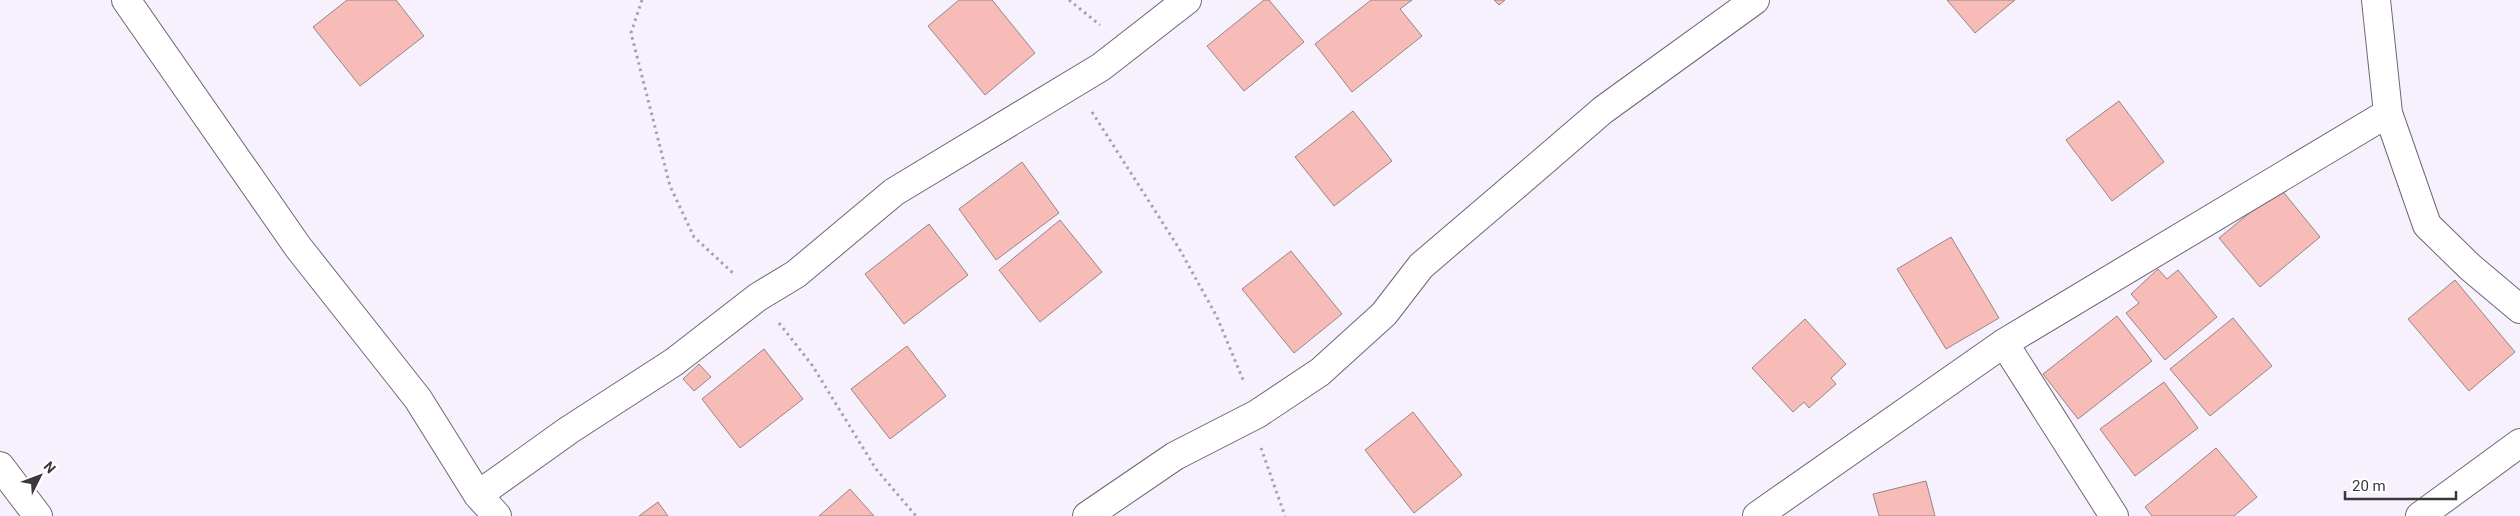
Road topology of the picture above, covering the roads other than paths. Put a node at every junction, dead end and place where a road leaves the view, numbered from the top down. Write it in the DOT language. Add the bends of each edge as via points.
graph roads {
  1 [pos="126,0"];
  2 [pos="1187,0"];
  3 [pos="1755,0"];
  4 [pos="2376,0"];
  5 [pos="2388,113"];
  6 [pos="2520,308"];
  7 [pos="2004,343"];
  8 [pos="2520,443"];
  9 [pos="0,466"];
  10 [pos="478,495"];
  11 [pos="38,516"];
  12 [pos="497,516"];
  13 [pos="1086,516"];
  14 [pos="1757,516"];
  15 [pos="2114,516"];
  16 [pos="2420,516"];
  1 -- 10 [label="street" via="298,247 418,399"];
  2 -- 10 [label="street" via="1101,67 894,192 796,274 758,297 674,362 569,430"];
  3 -- 13 [label="street" via="1603,110 1421,266 1384,314 1320,372 1257,414 1175,456"];
  4 -- 5 [label="street"];
  5 -- 6 [label="street" via="2427,225 2470,267"];
  5 -- 7 [label="street"];
  7 -- 14 [label="street"];
  7 -- 15 [label="street"];
  8 -- 16 [label="street"];
  9 -- 11 [label="street"];
  10 -- 12 [label="street"];
}
